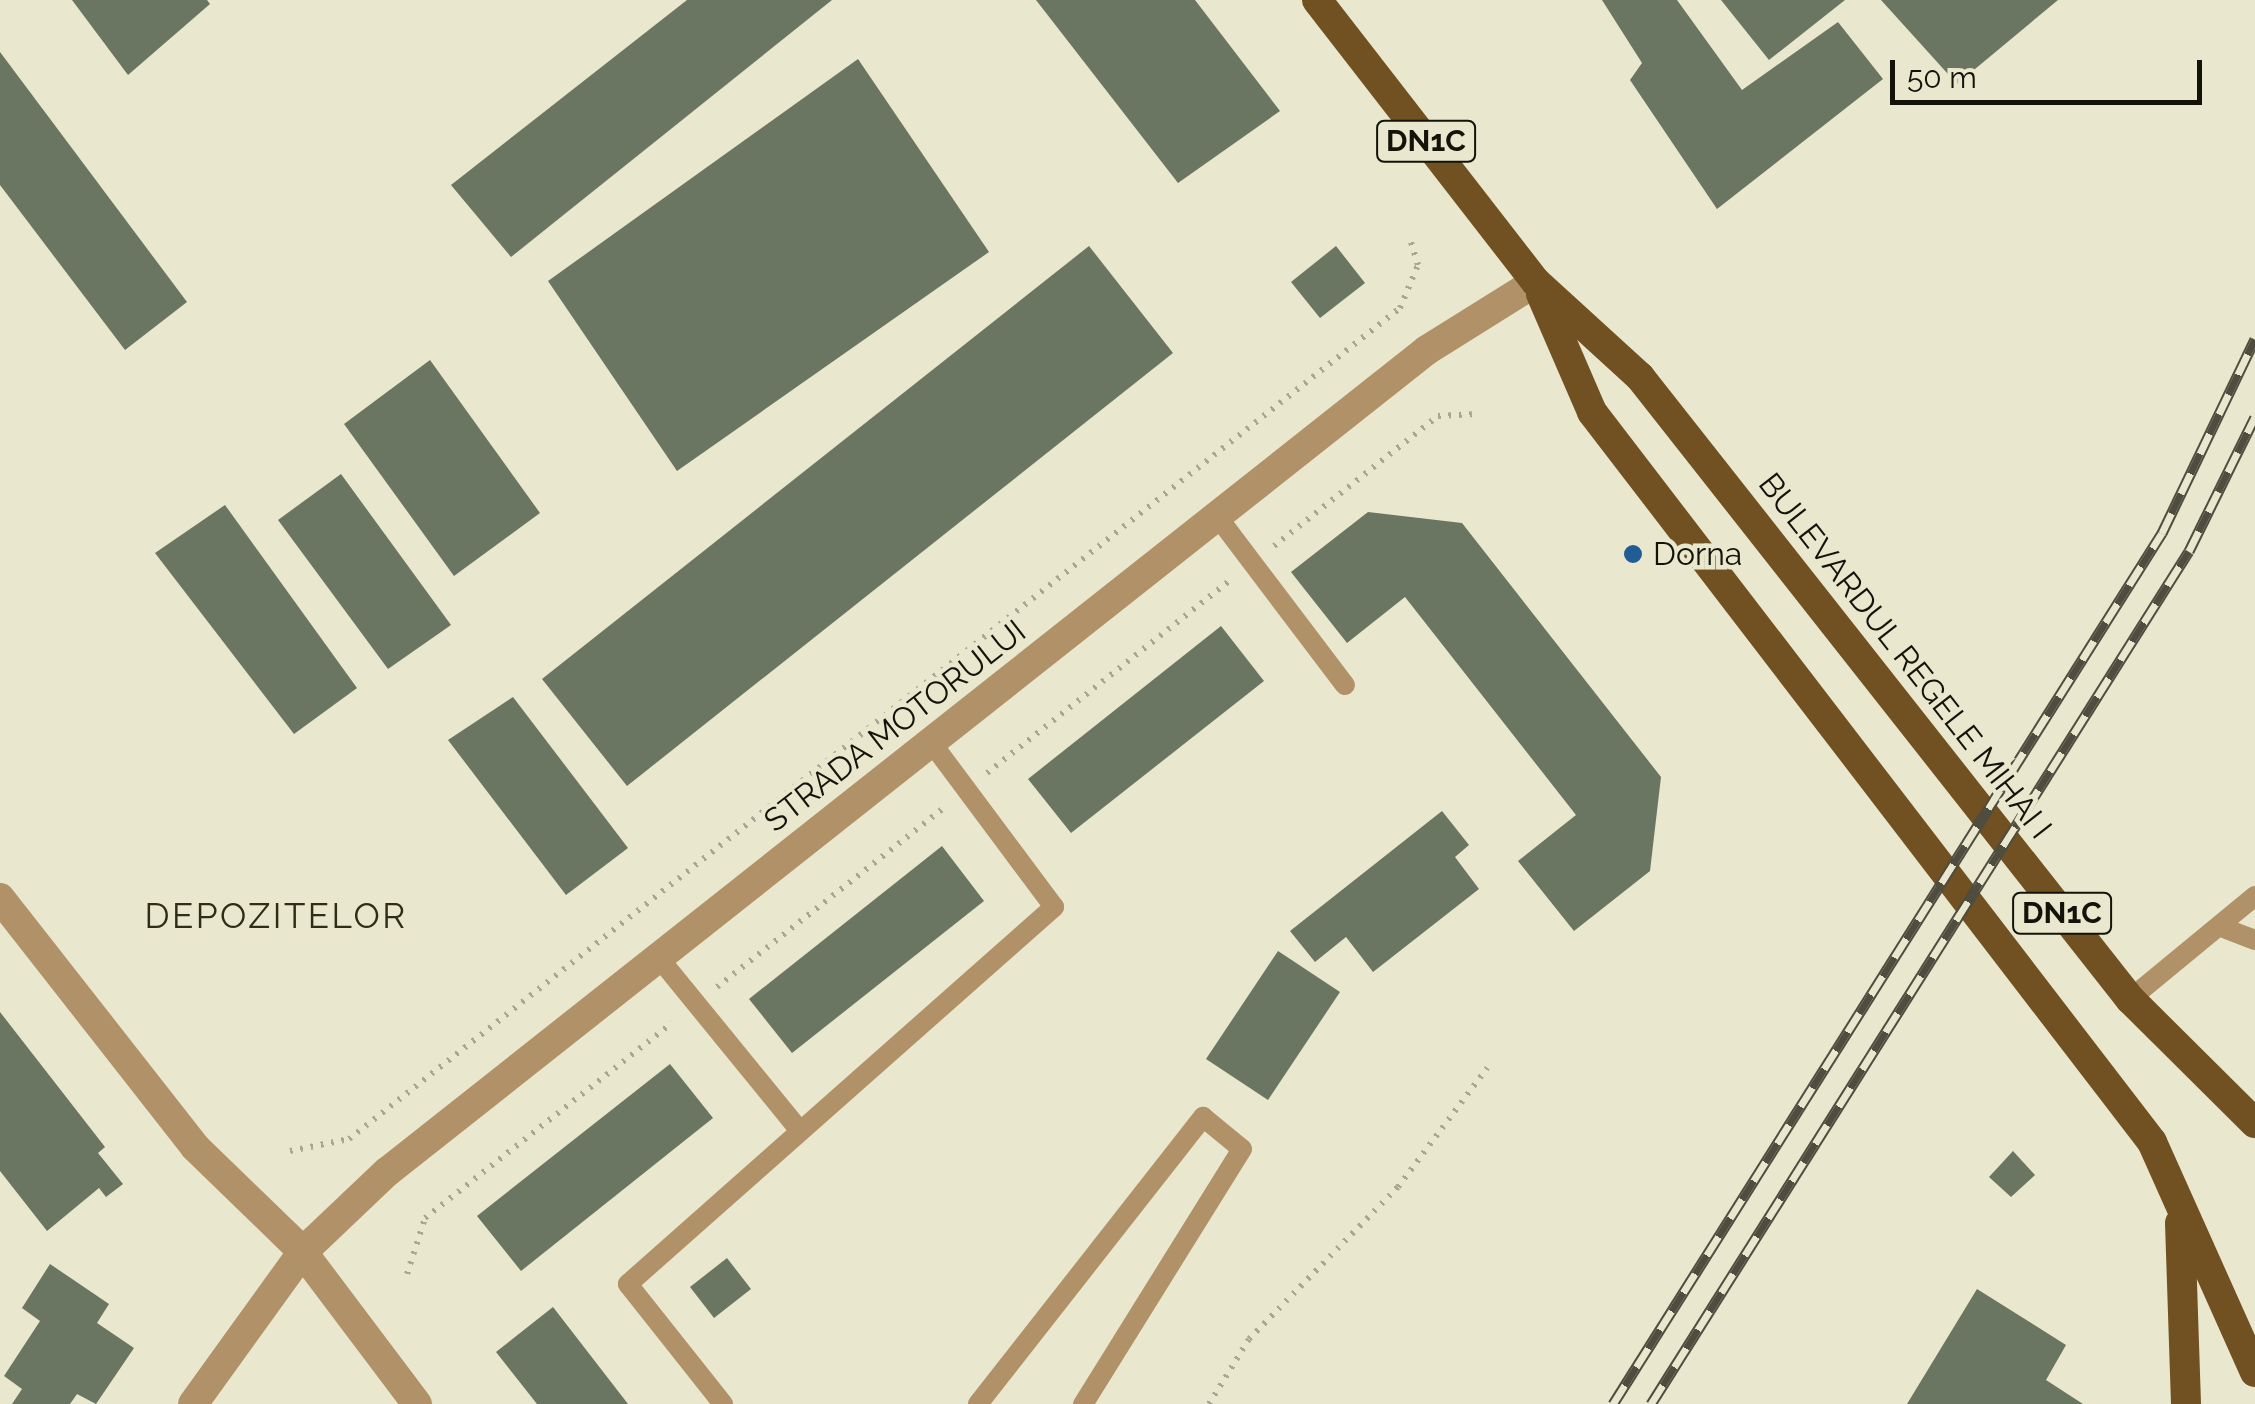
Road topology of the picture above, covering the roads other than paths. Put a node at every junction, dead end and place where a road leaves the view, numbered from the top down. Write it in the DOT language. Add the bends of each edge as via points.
graph roads {
  1 [pos="1317,0"];
  2 [pos="1536,282"];
  3 [pos="1217,516"];
  4 [pos="1345,684"];
  5 [pos="932,742"];
  6 [pos="2255,896"];
  7 [pos="0,898"];
  8 [pos="2221,927"];
  9 [pos="2255,940"];
  10 [pos="658,958"];
  11 [pos="2130,999"];
  12 [pos="2255,1123"];
  13 [pos="800,1132"];
  14 [pos="2178,1200"];
  15 [pos="303,1253"];
  16 [pos="2255,1372"];
  17 [pos="192,1404"];
  18 [pos="417,1404"];
  19 [pos="723,1404"];
  20 [pos="978,1404"];
  21 [pos="1083,1404"];
  22 [pos="2186,1404"];
  1 -- 2 [label="main road, BULEVARDUL REGELE MIHAI I / DN1C"];
  2 -- 3 [label="street, STRADA MOTORULUI" via="1427,350"];
  2 -- 11 [label="main road, BULEVARDUL REGELE MIHAI I / DN1C" via="1640,377"];
  2 -- 14 [label="main road, BULEVARDUL REGELE MIHAI I / DN1C" via="1592,412 1931,865 2114,1087"];
  3 -- 4 [label="lane"];
  3 -- 5 [label="street, STRADA MOTORULUI"];
  5 -- 10 [label="street, STRADA MOTORULUI"];
  5 -- 13 [label="lane" via="1054,907"];
  6 -- 8 [label="lane"];
  7 -- 15 [label="street" via="195,1147"];
  8 -- 9 [label="lane"];
  8 -- 11 [label="lane"];
  10 -- 13 [label="lane"];
  10 -- 15 [label="street, STRADA MOTORULUI" via="387,1172"];
  11 -- 12 [label="main road, BULEVARDUL REGELE MIHAI I / DN1C"];
  13 -- 19 [label="lane" via="628,1284"];
  14 -- 16 [label="main road, BULEVARDUL REGELE MIHAI I / DN1C"];
  14 -- 22 [label="main road"];
  15 -- 17 [label="street, STRADA MOTORULUI"];
  15 -- 18 [label="street"];
  20 -- 21 [label="lane" via="1203,1117 1242,1149"];
}
